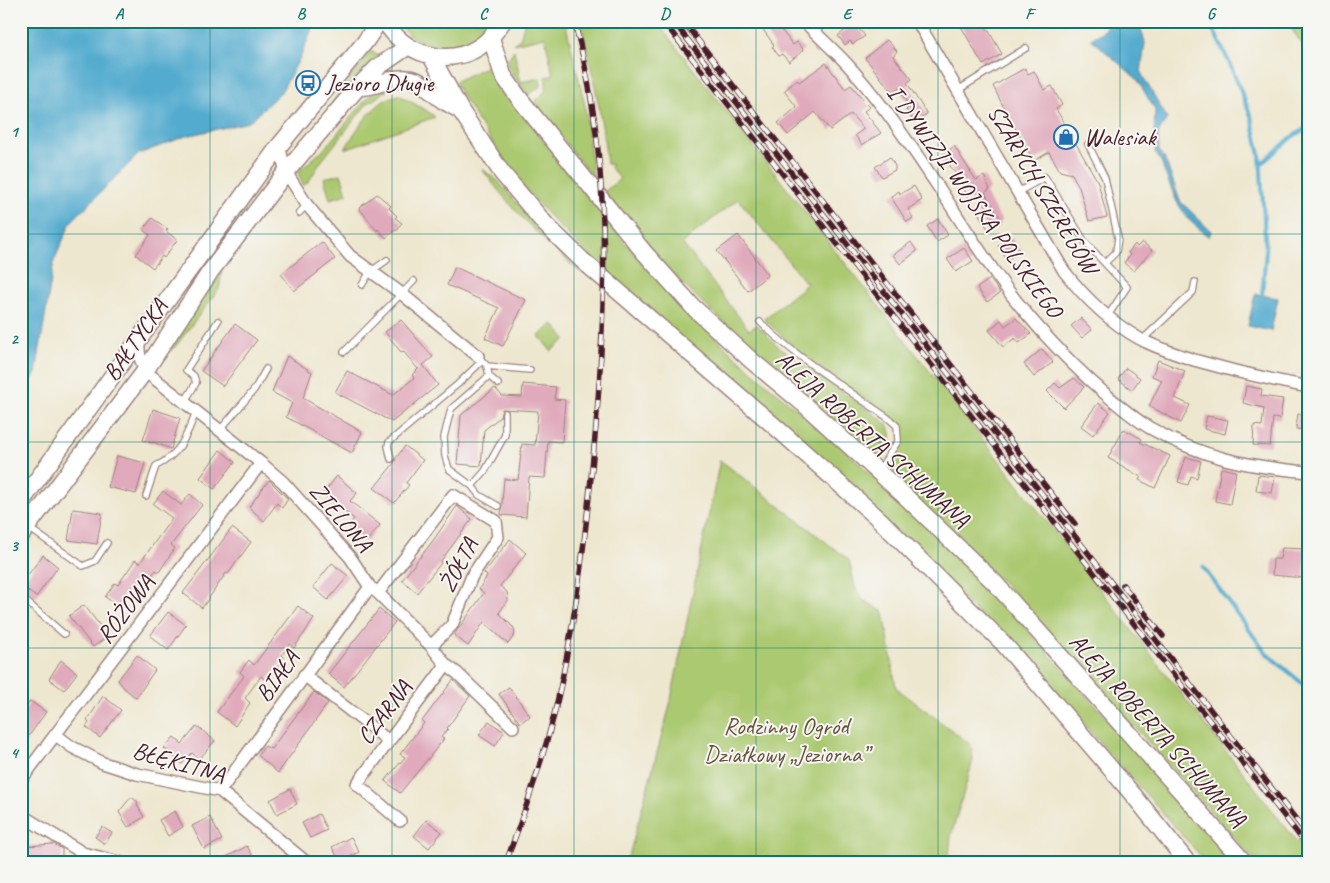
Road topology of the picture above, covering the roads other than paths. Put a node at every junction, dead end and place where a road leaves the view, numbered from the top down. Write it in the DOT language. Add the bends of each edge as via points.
graph roads {
  1 [pos="379,21"];
  2 [pos="385,21"];
  3 [pos="503,21"];
  4 [pos="804,21"];
  5 [pos="917,21"];
  6 [pos="491,38"];
  7 [pos="408,46"];
  8 [pos="1026,48"];
  9 [pos="431,56"];
  10 [pos="358,87"];
  11 [pos="958,90"];
  12 [pos="462,111"];
  13 [pos="1088,144"];
  14 [pos="279,146"];
  15 [pos="286,172"];
  16 [pos="1018,192"];
  17 [pos="387,260"];
  18 [pos="1105,264"];
  19 [pos="370,272"];
  20 [pos="414,281"];
  21 [pos="1195,282"];
  22 [pos="362,285"];
  23 [pos="402,294"];
  24 [pos="1107,317"];
  25 [pos="218,321"];
  26 [pos="760,322"];
  27 [pos="140,340"];
  28 [pos="1142,340"];
  29 [pos="344,352"];
  30 [pos="480,359"];
  31 [pos="487,366"];
  32 [pos="266,369"];
  33 [pos="530,370"];
  34 [pos="145,371"];
  35 [pos="489,376"];
  36 [pos="498,384"];
  37 [pos="1309,387"];
  38 [pos="184,403"];
  39 [pos="196,412"];
  40 [pos="505,413"];
  41 [pos="220,430"];
  42 [pos="391,459"];
  43 [pos="261,463"];
  44 [pos="877,471"];
  45 [pos="1309,472"];
  46 [pos="472,486"];
  47 [pos="146,496"];
  48 [pos="21,502"];
  49 [pos="498,506"];
  50 [pos="24,531"];
  51 [pos="107,543"];
  52 [pos="374,590"];
  53 [pos="21,597"];
  54 [pos="64,634"];
  55 [pos="431,646"];
  56 [pos="446,665"];
  57 [pos="304,675"];
  58 [pos="513,727"];
  59 [pos="56,735"];
  60 [pos="389,741"];
  61 [pos="21,780"];
  62 [pos="220,791"];
  63 [pos="21,814"];
  64 [pos="400,821"];
  65 [pos="119,862"];
  66 [pos="306,862"];
  67 [pos="1187,862"];
  68 [pos="1244,862"];
  1 -- 14 [label="main road, BAŁTYCKA"];
  2 -- 7 [label="main road" via="397,38"];
  3 -- 6 [label="main road"];
  4 -- 45 [label="street, I DYWIZJI WOJSKA POLSKIEGO" via="848,65 884,110 1018,303 1086,378 1149,428 1188,447 1261,468"];
  5 -- 11 [label="street, SZARYCH SZEREGÓW"];
  6 -- 9 [label="main road" via="463,54"];
  6 -- 44 [label="main road, ALEJA ROBERTA SCHUMANA" via="503,75 643,252 693,307"];
  7 -- 9 [label="main road"];
  7 -- 10 [label="main road, BAŁTYCKA" via="378,67"];
  8 -- 11 [label="lane"];
  9 -- 12 [label="main road"];
  10 -- 12 [label="main road" via="416,79"];
  10 -- 15 [label="main road, BAŁTYCKA"];
  11 -- 16 [label="street, SZARYCH SZEREGÓW"];
  12 -- 67 [label="main road" via="502,173 563,242 880,520 1003,643"];
  13 -- 18 [label="lane" via="1105,178 1118,238 1116,252"];
  14 -- 15 [label="street"];
  14 -- 27 [label="main road, BAŁTYCKA"];
  15 -- 19 [label="street" via="303,209"];
  15 -- 34 [label="main road, BAŁTYCKA" via="210,272"];
  16 -- 18 [label="lane" via="1045,177 1085,242"];
  16 -- 24 [label="street, SZARYCH SZEREGÓW" via="1064,271 1080,292"];
  17 -- 19 [label="lane"];
  18 -- 24 [label="lane" via="1127,287"];
  19 -- 22 [label="lane"];
  19 -- 23 [label="street"];
  20 -- 23 [label="lane"];
  21 -- 28 [label="lane" via="1193,292"];
  23 -- 29 [label="lane"];
  23 -- 30 [label="street"];
  24 -- 28 [label="street, SZARYCH SZEREGÓW"];
  25 -- 38 [label="lane" via="186,370 194,376 196,383"];
  26 -- 44 [label="lane" via="800,357 897,426 898,441"];
  27 -- 34 [label="street" via="139,356"];
  27 -- 48 [label="main road, BAŁTYCKA"];
  28 -- 37 [label="street, SZARYCH SZEREGÓW" via="1230,371"];
  30 -- 31 [label="lane"];
  30 -- 42 [label="lane" via="458,384 389,442"];
  31 -- 33 [label="lane"];
  31 -- 35 [label="lane"];
  32 -- 41 [label="lane" via="254,390"];
  34 -- 38 [label="street, ZIELONA"];
  34 -- 50 [label="main road, BAŁTYCKA"];
  35 -- 36 [label="lane"];
  35 -- 46 [label="lane" via="451,408 444,437 449,469"];
  38 -- 39 [label="street, ZIELONA"];
  39 -- 41 [label="street, ZIELONA"];
  39 -- 47 [label="lane" via="181,446 169,460 156,466"];
  40 -- 46 [label="lane" via="505,435 485,471"];
  41 -- 43 [label="street, ZIELONA"];
  43 -- 52 [label="street, ZIELONA" via="283,482"];
  43 -- 59 [label="street, RÓŻOWA"];
  44 -- 68 [label="main road, ALEJA ROBERTA SCHUMANA" via="994,583"];
  46 -- 49 [label="lane" via="479,495"];
  50 -- 51 [label="lane" via="83,566 95,560"];
  52 -- 55 [label="street, ZIELONA"];
  52 -- 55 [label="street, ŻÓŁTA" via="452,495 496,521 498,537 472,576 452,625"];
  52 -- 57 [label="street, BIAŁA"];
  53 -- 54 [label="lane"];
  55 -- 56 [label="street, ZIELONA"];
  56 -- 58 [label="street, ZIELONA"];
  56 -- 60 [label="street, CZARNA"];
  57 -- 60 [label="street"];
  57 -- 62 [label="street, BIAŁA"];
  59 -- 61 [label="street, RÓŻOWA"];
  59 -- 62 [label="street, BŁĘKITNA" via="103,763 138,774"];
  60 -- 64 [label="street, CZARNA" via="357,784"];
  62 -- 66 [label="street, BŁĘKITNA"];
  63 -- 65 [label="street" via="83,852"];
}
